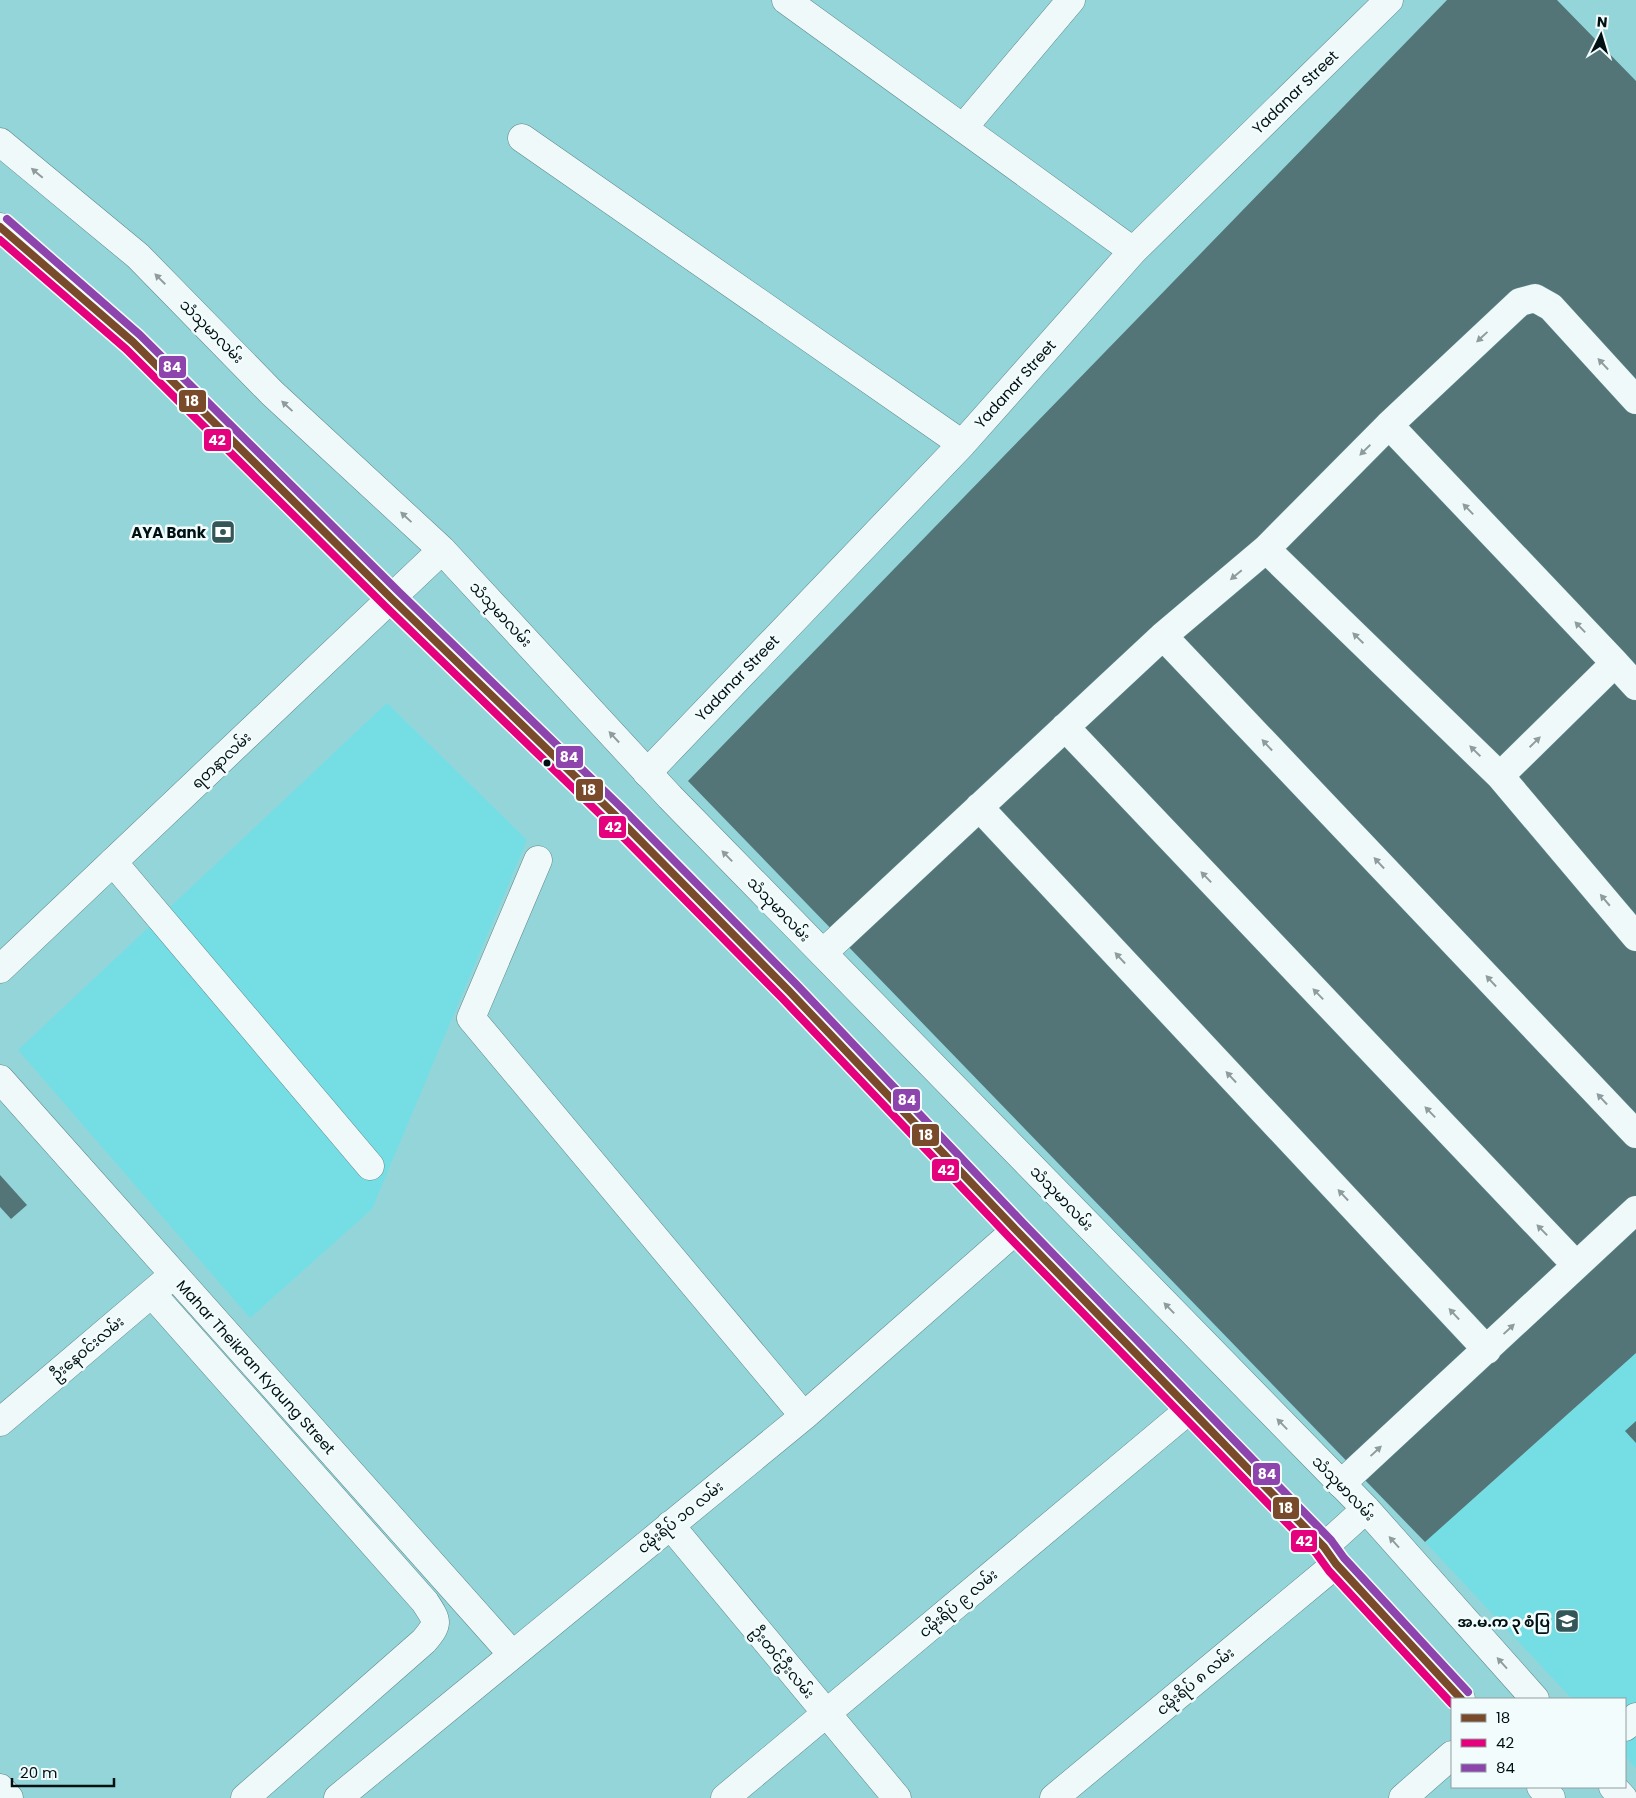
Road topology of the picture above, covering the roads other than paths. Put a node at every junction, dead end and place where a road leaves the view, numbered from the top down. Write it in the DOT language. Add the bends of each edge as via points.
graph roads {
  1 [pos="786,0"];
  2 [pos="1071,0"];
  3 [pos="1389,0"];
  4 [pos="963,128"];
  5 [pos="522,138"];
  6 [pos="0,142"];
  7 [pos="0,227"];
  8 [pos="1133,251"];
  9 [pos="1636,400"];
  10 [pos="1389,426"];
  11 [pos="962,444"];
  12 [pos="1266,549"];
  13 [pos="442,550"];
  14 [pos="392,598"];
  15 [pos="1163,636"];
  16 [pos="1615,664"];
  17 [pos="1636,686"];
  18 [pos="1065,727"];
  19 [pos="647,773"];
  20 [pos="1500,776"];
  21 [pos="979,807"];
  22 [pos="538,860"];
  23 [pos="113,862"];
  24 [pos="1636,937"];
  25 [pos="823,953"];
  26 [pos="0,969"];
  27 [pos="0,1079"];
  28 [pos="1636,1134"];
  29 [pos="370,1166"];
  30 [pos="1636,1210"];
  31 [pos="1016,1230"];
  32 [pos="1576,1265"];
  33 [pos="174,1275"];
  34 [pos="152,1294"];
  35 [pos="1487,1350"];
  36 [pos="1190,1409"];
  37 [pos="804,1416"];
  38 [pos="0,1422"];
  39 [pos="1340,1484"];
  40 [pos="1366,1510"];
  41 [pos="670,1525"];
  42 [pos="1330,1556"];
  43 [pos="512,1654"];
  44 [pos="1460,1698"];
  45 [pos="1534,1698"];
  46 [pos="826,1714"];
  47 [pos="1636,1717"];
  48 [pos="1626,1725"];
  49 [pos="1451,1756"];
  50 [pos="0,1788"];
  51 [pos="1542,1788"];
  52 [pos="1614,1788"];
  53 [pos="9,1798"];
  54 [pos="245,1798"];
  55 [pos="338,1798"];
  56 [pos="725,1798"];
  57 [pos="897,1798"];
  58 [pos="1054,1798"];
  59 [pos="1403,1798"];
  60 [pos="1551,1798"];
  61 [pos="1623,1798"];
  1 -- 4 [label="street"];
  2 -- 4 [label="street"];
  3 -- 8 [label="street, Yadanar Street"];
  4 -- 8 [label="street"];
  5 -- 11 [label="street"];
  13 -- 6 [label="street, သံသုမာလမ်း, one-way" via="272,393 138,256"];
  7 -- 14 [label="street" via="133,342"];
  8 -- 11 [label="street, Yadanar Street"];
  9 -- 10 [label="street, one-way" via="1551,307 1535,298 1520,302"];
  10 -- 12 [label="street, one-way"];
  16 -- 10 [label="street, one-way"];
  11 -- 19 [label="street, Yadanar Street"];
  12 -- 15 [label="street, one-way"];
  20 -- 12 [label="street, one-way"];
  13 -- 14 [label="street, ရတနာလမ်း"];
  19 -- 13 [label="street, သံသုမာလမ်း, one-way"];
  14 -- 23 [label="street, ရတနာလမ်း"];
  14 -- 31 [label="street" via="615,815 789,991"];
  15 -- 18 [label="street"];
  28 -- 15 [label="street, one-way"];
  16 -- 17 [label="street"];
  20 -- 16 [label="street, one-way"];
  18 -- 21 [label="street"];
  32 -- 18 [label="street, one-way"];
  25 -- 19 [label="street, သံသုမာလမ်း, one-way"];
  24 -- 20 [label="street, one-way"];
  21 -- 25 [label="street"];
  35 -- 21 [label="street, one-way"];
  22 -- 37 [label="street" via="471,1018"];
  23 -- 26 [label="street, ရတနာလမ်း"];
  23 -- 29 [label="street"];
  39 -- 25 [label="street, သံသုမာလမ်း, one-way"];
  27 -- 33 [label="street, Mahar TheikPan Kyaung Street"];
  30 -- 32 [label="street"];
  31 -- 36 [label="street"];
  31 -- 37 [label="street, ငမိုးရိပ် ၁၀ လမ်း"];
  35 -- 32 [label="street, one-way"];
  33 -- 34 [label="street, ဦးနေဝင်းလမ်း"];
  33 -- 43 [label="street, Mahar TheikPan Kyaung Street"];
  34 -- 38 [label="street, ဦးနေဝင်းလမ်း"];
  34 -- 54 [label="street" via="435,1617 435,1628 424,1641"];
  39 -- 35 [label="street, one-way"];
  36 -- 42 [label="street"];
  36 -- 46 [label="street, ငမိုးရိပ် ၉ လမ်း"];
  37 -- 41 [label="street, ငမိုးရိပ် ၁၀ လမ်း"];
  39 -- 40 [label="street, သံသုမာလမ်း"];
  40 -- 42 [label="street, ငမိုးရိပ် ၈ လမ်း"];
  45 -- 40 [label="street, သံသုမာလမ်း, one-way"];
  41 -- 43 [label="street, ငမိုးရိပ် ၁၀ လမ်း"];
  41 -- 46 [label="street, ဦးတင်ဦးလမ်း"];
  42 -- 44 [label="street"];
  42 -- 58 [label="street, ငမိုးရိပ် ၈ လမ်း"];
  43 -- 55 [label="street, ငမိုးရိပ် ၁၀ လမ်း"];
  46 -- 56 [label="street, ငမိုးရိပ် ၉ လမ်း"];
  46 -- 57 [label="street, ဦးတင်ဦးလမ်း"];
  47 -- 48 [label="street"];
  49 -- 59 [label="street"];
  50 -- 53 [label="street"];
  51 -- 60 [label="street"];
  52 -- 61 [label="street"];
}
